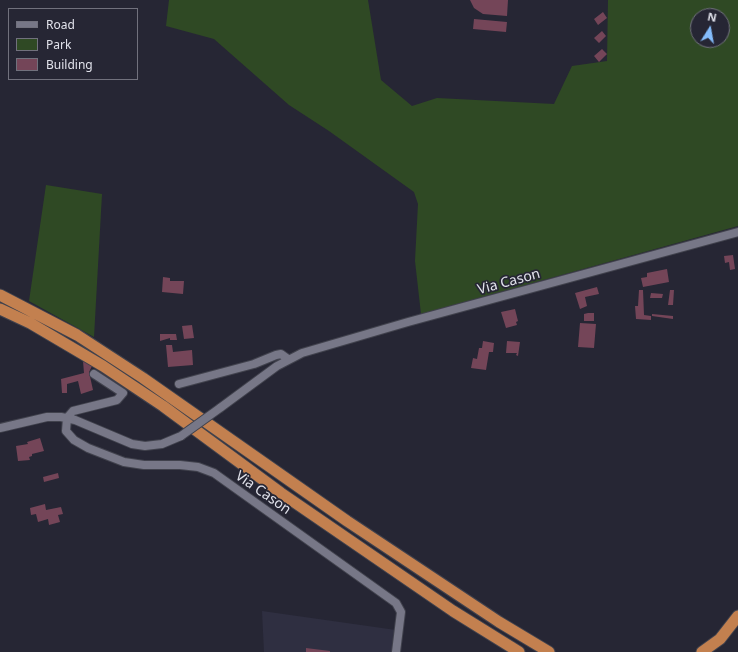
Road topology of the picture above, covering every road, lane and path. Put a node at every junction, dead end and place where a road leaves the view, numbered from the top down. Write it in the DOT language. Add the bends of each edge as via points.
graph roads {
  1 [pos="738,232"];
  2 [pos="0,295"];
  3 [pos="0,309"];
  4 [pos="288,359"];
  5 [pos="94,374"];
  6 [pos="179,384"];
  7 [pos="67,418"];
  8 [pos="0,428"];
  9 [pos="738,616"];
  10 [pos="396,652"];
  11 [pos="519,652"];
  12 [pos="549,652"];
  13 [pos="702,652"];
  1 -- 4 [label="street, Via Cason" via="321,346"];
  2 -- 12 [label="highway" via="77,336 143,378 372,539"];
  3 -- 11 [label="highway" via="30,323 110,370 164,406 281,493 453,611"];
  4 -- 6 [label="street, Via Cason" via="281,354 276,355 254,364"];
  4 -- 7 [label="street, Via Cason, bridge" via="181,436 162,444 132,444"];
  5 -- 7 [label="street" via="120,390 123,393 121,397 73,411"];
  7 -- 8 [label="street, Via Cason" via="47,417"];
  7 -- 10 [label="street, Via Cason" via="66,431 74,440 102,454 138,464 198,467 214,473 396,603 400,612"];
  9 -- 13 [label="highway" via="720,638"];
}
